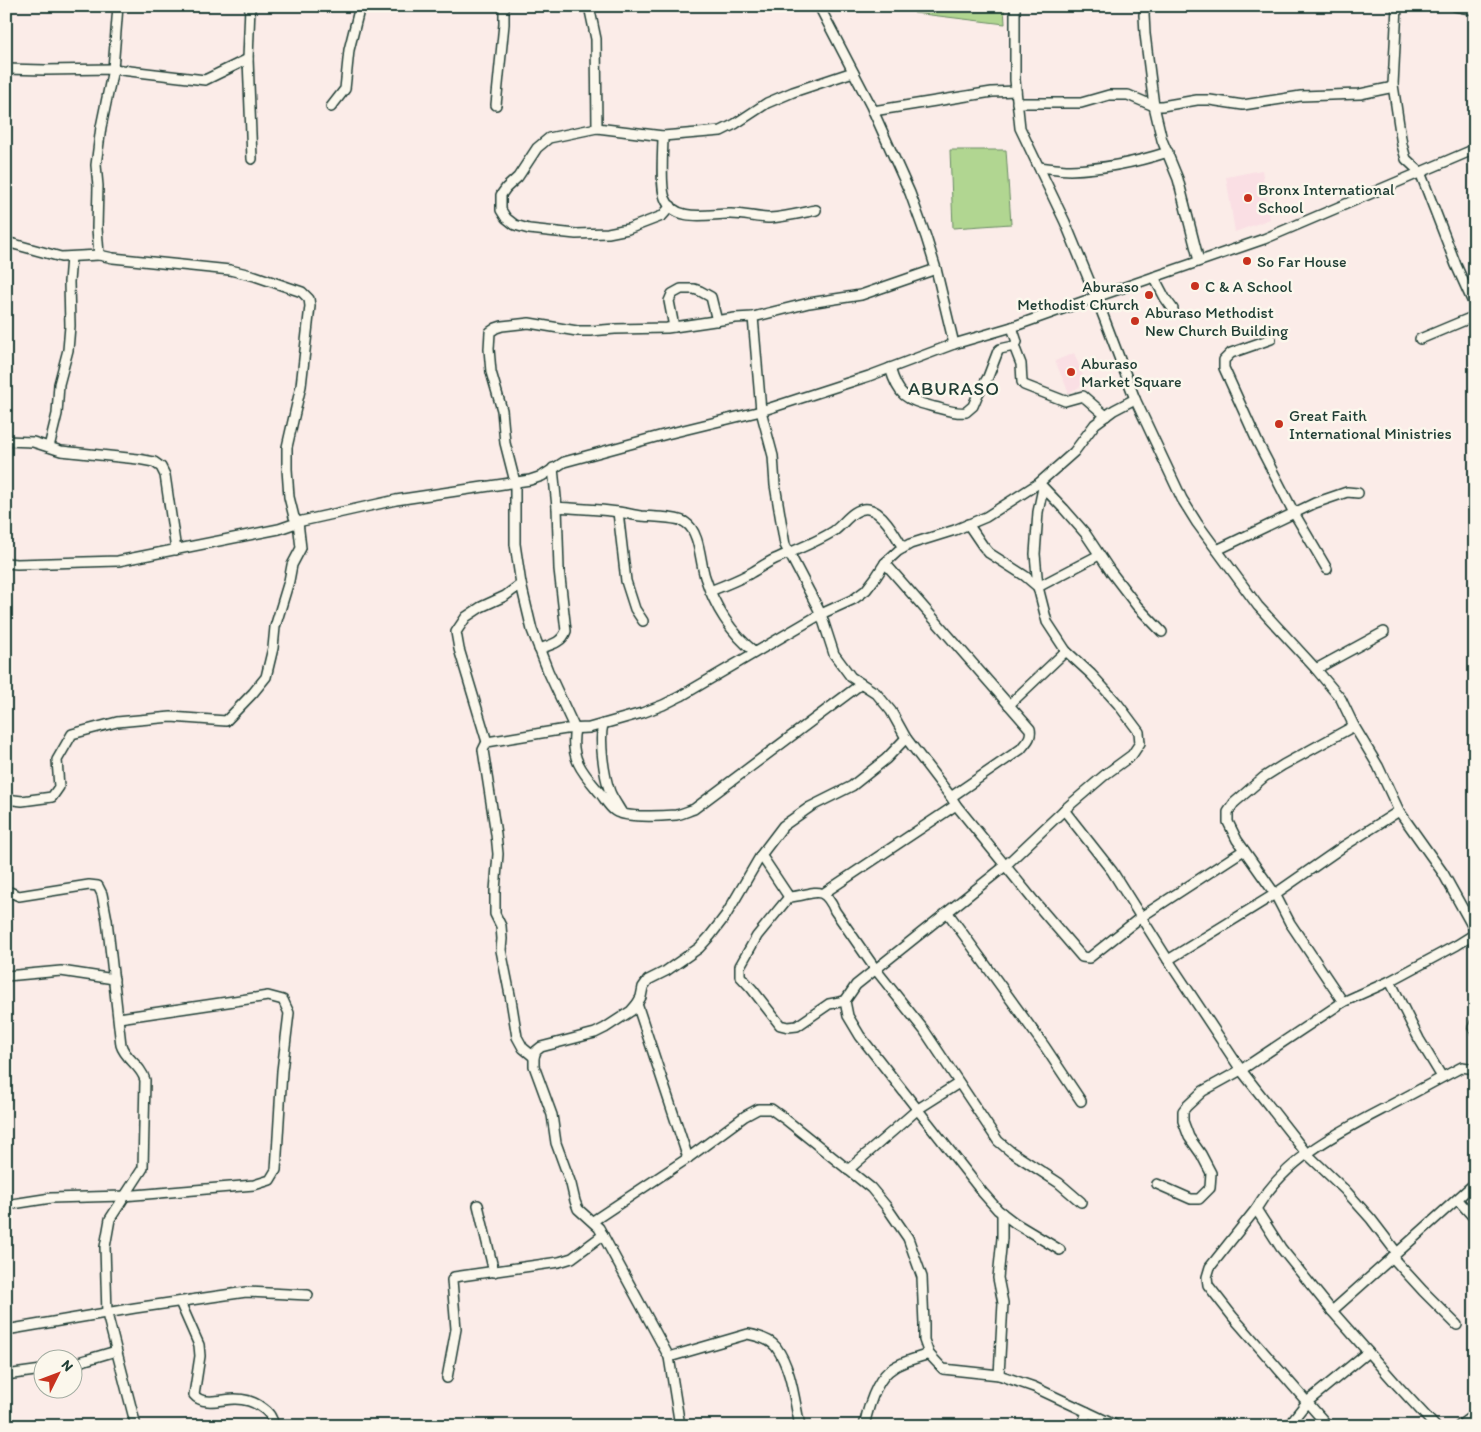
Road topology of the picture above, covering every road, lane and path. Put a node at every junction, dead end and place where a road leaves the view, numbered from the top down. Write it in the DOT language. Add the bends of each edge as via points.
graph roads {
  1 [pos="118,6"];
  2 [pos="250,6"];
  3 [pos="360,6"];
  4 [pos="504,6"];
  5 [pos="589,6"];
  6 [pos="819,6"];
  7 [pos="1014,6"];
  8 [pos="1145,6"];
  9 [pos="1398,6"];
  10 [pos="1455,6"];
  11 [pos="1475,10"];
  12 [pos="248,59"];
  13 [pos="6,69"];
  14 [pos="114,69"];
  15 [pos="853,72"];
  16 [pos="1393,85"];
  17 [pos="1016,91"];
  18 [pos="1017,102"];
  19 [pos="496,105"];
  20 [pos="1154,106"];
  21 [pos="331,107"];
  22 [pos="873,111"];
  23 [pos="597,128"];
  24 [pos="663,136"];
  25 [pos="1475,149"];
  26 [pos="1168,152"];
  27 [pos="252,159"];
  28 [pos="1039,167"];
  29 [pos="1420,172"];
  30 [pos="671,206"];
  31 [pos="816,210"];
  32 [pos="6,243"];
  33 [pos="99,255"];
  34 [pos="71,257"];
  35 [pos="1199,261"];
  36 [pos="936,269"];
  37 [pos="1154,277"];
  38 [pos="1096,298"];
  39 [pos="1475,307"];
  40 [pos="1173,309"];
  41 [pos="1475,316"];
  42 [pos="752,317"];
  43 [pos="717,321"];
  44 [pos="1012,326"];
  45 [pos="674,327"];
  46 [pos="1272,339"];
  47 [pos="1420,339"];
  48 [pos="954,344"];
  49 [pos="1014,346"];
  50 [pos="890,368"];
  51 [pos="1135,400"];
  52 [pos="761,411"];
  53 [pos="1106,416"];
  54 [pos="6,441"];
  55 [pos="49,447"];
  56 [pos="553,468"];
  57 [pos="515,482"];
  58 [pos="1041,486"];
  59 [pos="1358,493"];
  60 [pos="557,507"];
  61 [pos="618,512"];
  62 [pos="1294,513"];
  63 [pos="298,522"];
  64 [pos="968,524"];
  65 [pos="903,548"];
  66 [pos="176,550"];
  67 [pos="1217,550"];
  68 [pos="789,553"];
  69 [pos="1099,555"];
  70 [pos="6,563"];
  71 [pos="885,563"];
  72 [pos="1327,569"];
  73 [pos="521,584"];
  74 [pos="1038,587"];
  75 [pos="710,590"];
  76 [pos="821,614"];
  77 [pos="644,621"];
  78 [pos="1162,632"];
  79 [pos="1384,632"];
  80 [pos="539,649"];
  81 [pos="1066,650"];
  82 [pos="755,652"];
  83 [pos="1316,669"];
  84 [pos="861,684"];
  85 [pos="1009,705"];
  86 [pos="602,724"];
  87 [pos="1354,726"];
  88 [pos="575,729"];
  89 [pos="906,738"];
  90 [pos="487,742"];
  91 [pos="951,796"];
  92 [pos="6,799"];
  93 [pos="956,806"];
  94 [pos="1064,810"];
  95 [pos="1399,811"];
  96 [pos="622,814"];
  97 [pos="1244,850"];
  98 [pos="761,855"];
  99 [pos="1005,866"];
  100 [pos="6,892"];
  101 [pos="824,894"];
  102 [pos="1275,894"];
  103 [pos="789,898"];
  104 [pos="948,913"];
  105 [pos="1141,916"];
  106 [pos="1168,960"];
  107 [pos="876,970"];
  108 [pos="6,976"];
  109 [pos="114,979"];
  110 [pos="1390,981"];
  111 [pos="845,1001"];
  112 [pos="1343,1002"];
  113 [pos="637,1004"];
  114 [pos="119,1018"];
  115 [pos="1475,1023"];
  116 [pos="1475,1031"];
  117 [pos="534,1057"];
  118 [pos="1475,1069"];
  119 [pos="1242,1070"];
  120 [pos="1442,1078"];
  121 [pos="959,1083"];
  122 [pos="1081,1101"];
  123 [pos="918,1109"];
  124 [pos="1306,1153"];
  125 [pos="688,1158"];
  126 [pos="848,1170"];
  127 [pos="1475,1183"];
  128 [pos="1157,1184"];
  129 [pos="124,1196"];
  130 [pos="1458,1200"];
  131 [pos="1082,1202"];
  132 [pos="6,1205"];
  133 [pos="478,1205"];
  134 [pos="1256,1209"];
  135 [pos="1002,1213"];
  136 [pos="1475,1219"];
  137 [pos="593,1221"];
  138 [pos="603,1235"];
  139 [pos="1060,1250"];
  140 [pos="1395,1255"];
  141 [pos="494,1272"];
  142 [pos="308,1295"];
  143 [pos="180,1302"];
  144 [pos="1332,1312"];
  145 [pos="107,1314"];
  146 [pos="1457,1325"];
  147 [pos="6,1330"];
  148 [pos="116,1350"];
  149 [pos="1368,1352"];
  150 [pos="929,1354"];
  151 [pos="669,1357"];
  152 [pos="82,1361"];
  153 [pos="32,1371"];
  154 [pos="6,1374"];
  155 [pos="999,1375"];
  156 [pos="447,1378"];
  157 [pos="1307,1402"];
  158 [pos="1087,1412"];
  159 [pos="1475,1414"];
  160 [pos="136,1426"];
  161 [pos="274,1426"];
  162 [pos="680,1426"];
  163 [pos="800,1426"];
  164 [pos="864,1426"];
  165 [pos="1082,1426"];
  166 [pos="1118,1426"];
  167 [pos="1288,1426"];
  168 [pos="1328,1426"];
  169 [pos="1435,1426"];
  170 [pos="1459,1426"];
  1 -- 14 [label="street"];
  2 -- 12 [label="street"];
  3 -- 21 [label="street" via="349,50 345,89"];
  4 -- 19 [label="street"];
  5 -- 23 [label="street" via="596,39"];
  6 -- 15 [label="street"];
  7 -- 17 [label="street"];
  8 -- 20 [label="street" via="1145,34"];
  9 -- 16 [label="street"];
  10 -- 11 [label="street"];
  12 -- 14 [label="street" via="205,80"];
  12 -- 27 [label="street"];
  13 -- 14 [label="street"];
  14 -- 33 [label="street" via="96,165"];
  15 -- 22 [label="street"];
  15 -- 24 [label="street" via="767,103 721,131"];
  16 -- 20 [label="street" via="1360,94 1301,96 1242,105 1197,100"];
  16 -- 29 [label="street" via="1406,159"];
  17 -- 18 [label="street"];
  17 -- 22 [label="street"];
  18 -- 20 [label="street" via="1080,103 1109,95 1128,95"];
  18 -- 28 [label="street" via="1020,128"];
  20 -- 26 [label="street"];
  22 -- 36 [label="street" via="910,193"];
  23 -- 24 [label="street"];
  23 -- 30 [label="street" via="549,138 544,142 501,195 501,210 506,218 515,225 537,230 608,233 662,216"];
  24 -- 30 [label="street" via="665,198"];
  25 -- 29 [label="street"];
  26 -- 28 [label="street" via="1104,167 1070,170"];
  26 -- 35 [label="street"];
  28 -- 38 [label="street"];
  29 -- 35 [label="street" via="1264,239"];
  29 -- 39 [label="street"];
  30 -- 31 [label="street" via="695,217 729,214 770,218"];
  32 -- 34 [label="street"];
  33 -- 34 [label="street"];
  33 -- 63 [label="street" via="230,270 302,292 309,299 301,386 287,447 289,497"];
  34 -- 55 [label="street" via="68,350"];
  35 -- 37 [label="street"];
  36 -- 42 [label="street" via="861,295"];
  36 -- 48 [label="street"];
  37 -- 38 [label="street"];
  37 -- 40 [label="street"];
  38 -- 44 [label="street"];
  38 -- 51 [label="street"];
  41 -- 47 [label="street"];
  42 -- 43 [label="street"];
  42 -- 52 [label="street"];
  43 -- 45 [label="street"];
  43 -- 45 [label="street" via="710,297 700,291 681,289 672,294 669,301"];
  44 -- 48 [label="street"];
  44 -- 49 [label="street" via="1017,342"];
  45 -- 57 [label="street" via="584,331 529,323 502,326 490,332 491,372 502,410 505,443"];
  46 -- 62 [label="street" via="1231,352 1224,360 1224,368"];
  48 -- 50 [label="street"];
  49 -- 50 [label="street" via="998,351 973,406 962,413 916,403 898,388"];
  49 -- 53 [label="street" via="1024,385 1065,401 1083,396"];
  50 -- 52 [label="street"];
  51 -- 53 [label="street"];
  51 -- 67 [label="street" via="1182,499"];
  52 -- 56 [label="street" via="564,462"];
  52 -- 68 [label="street" via="773,456 785,545"];
  53 -- 58 [label="street" via="1095,424 1074,452"];
  54 -- 55 [label="street" via="33,442"];
  55 -- 66 [label="street" via="61,452 138,459 162,467"];
  56 -- 57 [label="street" via="542,476"];
  56 -- 60 [label="street"];
  57 -- 63 [label="street" via="396,500"];
  57 -- 73 [label="street" via="515,544"];
  58 -- 64 [label="street"];
  58 -- 69 [label="street" via="1064,508"];
  58 -- 74 [label="street" via="1035,554"];
  59 -- 62 [label="street" via="1347,492"];
  60 -- 61 [label="street"];
  60 -- 80 [label="street" via="566,631 558,642"];
  61 -- 75 [label="street" via="686,523 694,533"];
  61 -- 77 [label="street" via="626,581 635,609"];
  62 -- 67 [label="street"];
  62 -- 72 [label="street"];
  63 -- 66 [label="street" via="279,529"];
  63 -- 92 [label="street" via="301,548 292,565 275,627 266,677 226,721 171,717 117,722 72,734 57,760 59,787 52,796 22,801"];
  64 -- 65 [label="street"];
  64 -- 74 [label="street" via="990,553"];
  65 -- 68 [label="street" via="882,518 874,511 862,509 826,536"];
  65 -- 71 [label="street"];
  66 -- 70 [label="street" via="118,561"];
  67 -- 83 [label="street" via="1258,606"];
  68 -- 75 [label="street" via="731,583"];
  68 -- 76 [label="street"];
  69 -- 74 [label="street"];
  69 -- 78 [label="street" via="1136,606"];
  71 -- 76 [label="street" via="866,590"];
  71 -- 85 [label="street"];
  73 -- 80 [label="street"];
  73 -- 90 [label="street" via="466,618 456,632"];
  74 -- 81 [label="street" via="1047,622"];
  75 -- 82 [label="street" via="734,633"];
  76 -- 82 [label="street"];
  76 -- 84 [label="street" via="834,654"];
  79 -- 83 [label="street"];
  80 -- 88 [label="street"];
  81 -- 85 [label="street"];
  81 -- 94 [label="street" via="1118,704 1139,732 1140,743 1132,755"];
  82 -- 86 [label="street" via="663,706"];
  83 -- 87 [label="street" via="1341,699"];
  84 -- 89 [label="street" via="876,693"];
  84 -- 96 [label="street" via="694,809 659,816"];
  85 -- 91 [label="street" via="1030,729 1029,739 1014,755"];
  86 -- 88 [label="street"];
  86 -- 96 [label="street" via="600,734 606,774"];
  87 -- 95 [label="street"];
  87 -- 97 [label="street" via="1264,777 1234,803 1228,812 1228,822"];
  88 -- 90 [label="street"];
  88 -- 96 [label="street" via="574,753 580,768 614,811"];
  89 -- 91 [label="street"];
  89 -- 98 [label="street" via="852,786 810,806 783,826"];
  90 -- 117 [label="street" via="483,750 498,854 495,914 501,926 501,950 517,1037 523,1048"];
  91 -- 93 [label="street"];
  93 -- 99 [label="street"];
  93 -- 101 [label="street"];
  94 -- 99 [label="street"];
  94 -- 105 [label="street" via="1112,871"];
  95 -- 102 [label="street"];
  95 -- 110 [label="street" via="1443,873 1474,932 1457,945"];
  97 -- 102 [label="street"];
  97 -- 105 [label="street"];
  98 -- 103 [label="street"];
  98 -- 113 [label="street" via="710,936 699,948 648,980"];
  99 -- 104 [label="street"];
  99 -- 105 [label="street" via="1082,957 1089,958"];
  100 -- 109 [label="street" via="19,896 98,886 107,920"];
  101 -- 103 [label="street" via="816,892"];
  101 -- 107 [label="street"];
  102 -- 106 [label="street"];
  102 -- 112 [label="street" via="1290,923"];
  103 -- 111 [label="street" via="757,936 740,966 740,976 780,1025 788,1028 829,1004"];
  104 -- 107 [label="street"];
  104 -- 122 [label="street"];
  105 -- 106 [label="street"];
  106 -- 119 [label="street"];
  107 -- 111 [label="street" via="856,984"];
  107 -- 121 [label="street" via="924,1030"];
  108 -- 109 [label="street" via="61,971"];
  109 -- 114 [label="street"];
  110 -- 112 [label="street"];
  110 -- 120 [label="street"];
  111 -- 123 [label="street" via="848,1016 860,1036"];
  112 -- 119 [label="street"];
  113 -- 117 [label="street" via="632,1011 605,1028 541,1047"];
  113 -- 125 [label="street"];
  114 -- 129 [label="street" via="122,1052 142,1072 145,1080 143,1168"];
  114 -- 129 [label="street" via="268,996 284,1000 289,1013 276,1170 270,1180 254,1185"];
  115 -- 116 [label="street"];
  117 -- 137 [label="street" via="575,1202 578,1209"];
  118 -- 120 [label="street" via="1462,1067"];
  119 -- 124 [label="street"];
  119 -- 128 [label="street" via="1204,1091 1183,1111 1189,1137 1210,1173 1210,1188 1199,1199 1191,1200"];
  120 -- 124 [label="street"];
  121 -- 123 [label="street"];
  121 -- 131 [label="street" via="998,1141"];
  123 -- 126 [label="street"];
  123 -- 135 [label="street"];
  124 -- 134 [label="street" via="1274,1183"];
  124 -- 140 [label="street" via="1371,1219"];
  125 -- 126 [label="street" via="758,1109 771,1110 785,1119"];
  125 -- 137 [label="street"];
  126 -- 150 [label="street" via="871,1188 908,1238 922,1277 924,1340"];
  127 -- 130 [label="street"];
  129 -- 132 [label="street" via="51,1198"];
  129 -- 145 [label="street" via="107,1226 104,1248"];
  130 -- 136 [label="street"];
  130 -- 140 [label="street"];
  133 -- 141 [label="street"];
  134 -- 144 [label="street" via="1281,1248"];
  134 -- 157 [label="street" via="1210,1267 1208,1285"];
  135 -- 139 [label="street"];
  135 -- 155 [label="street" via="998,1278 1003,1303"];
  137 -- 138 [label="street"];
  138 -- 141 [label="street" via="572,1258"];
  138 -- 151 [label="street"];
  140 -- 144 [label="street"];
  140 -- 146 [label="street" via="1423,1291"];
  141 -- 156 [label="street" via="453,1278 456,1329"];
  142 -- 143 [label="street" via="246,1292"];
  143 -- 145 [label="street"];
  143 -- 161 [label="street" via="199,1345 194,1395 202,1401 253,1401 265,1409"];
  144 -- 149 [label="street"];
  145 -- 147 [label="street"];
  145 -- 148 [label="street"];
  148 -- 152 [label="street"];
  148 -- 160 [label="street"];
  149 -- 157 [label="street"];
  149 -- 169 [label="street"];
  150 -- 155 [label="street" via="943,1368"];
  150 -- 164 [label="street" via="886,1373 874,1392"];
  151 -- 162 [label="street"];
  151 -- 163 [label="street" via="748,1334 761,1337 775,1346 788,1368"];
  153 -- 154 [label="street"];
  155 -- 158 [label="street" via="1034,1387"];
  157 -- 167 [label="street"];
  157 -- 168 [label="street"];
  158 -- 165 [label="street"];
  158 -- 166 [label="street"];
  159 -- 170 [label="street"];
}
